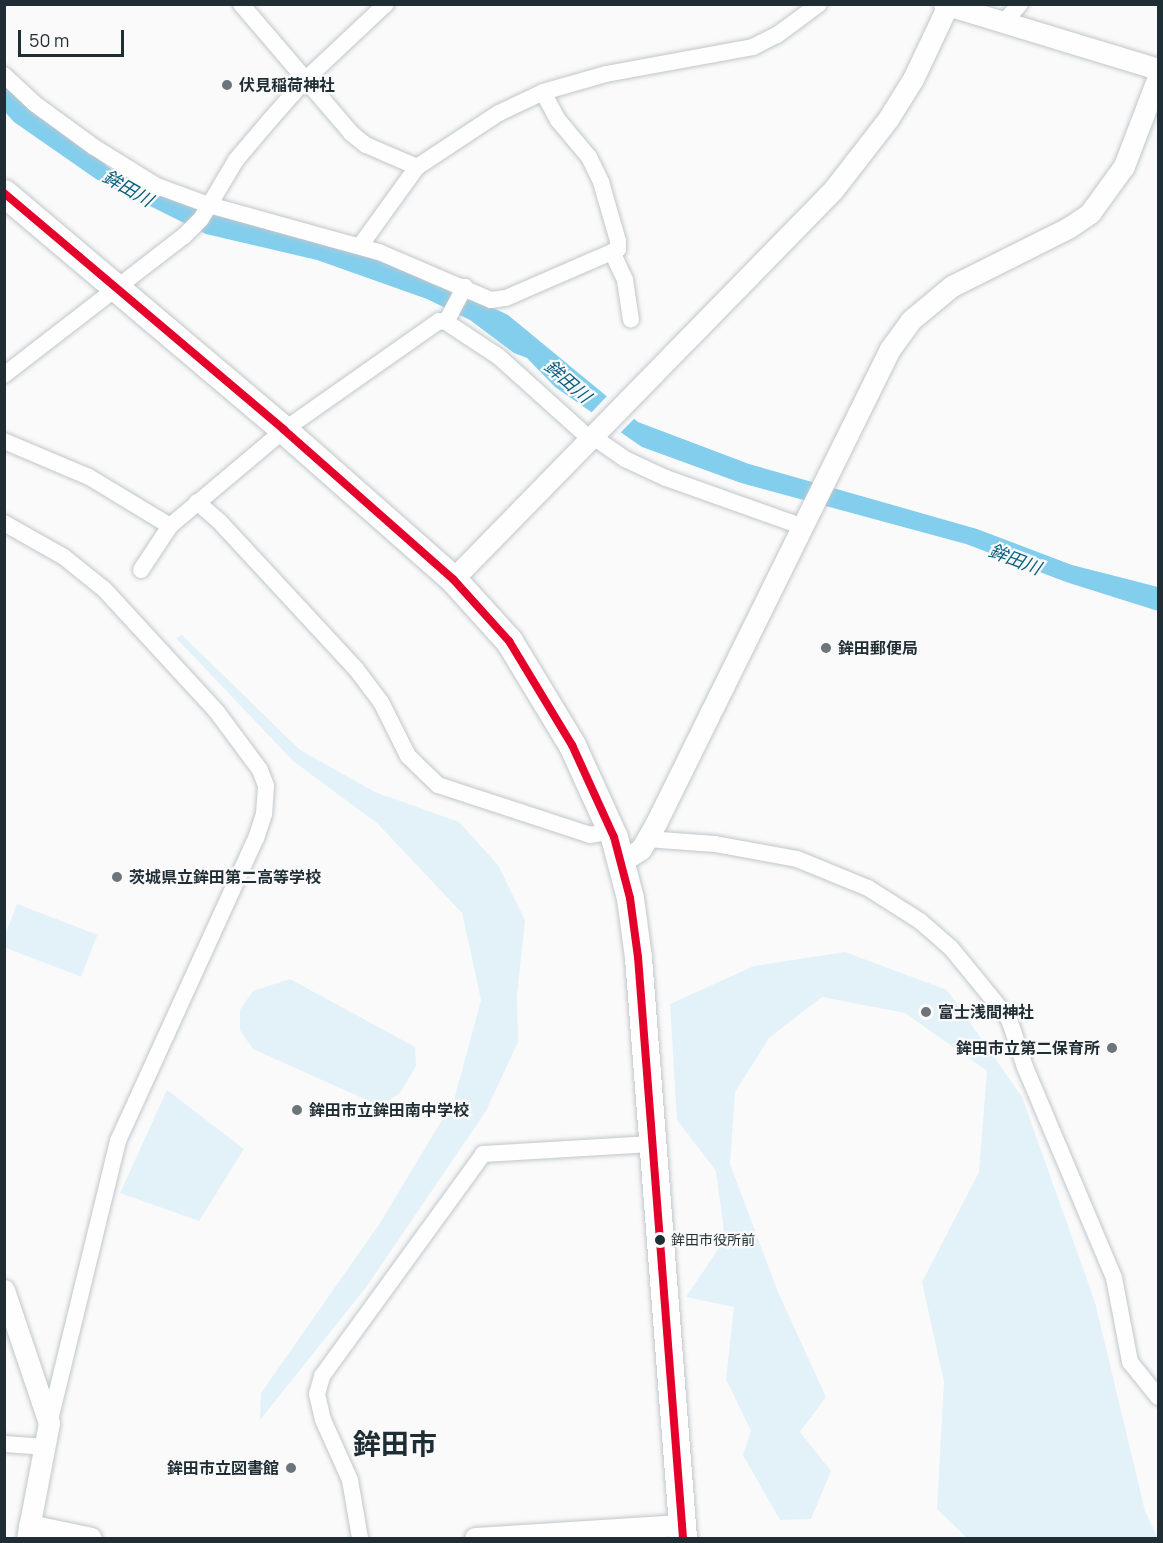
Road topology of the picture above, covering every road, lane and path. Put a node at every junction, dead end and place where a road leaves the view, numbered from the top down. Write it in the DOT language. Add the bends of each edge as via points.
graph roads {
  1 [pos="242,4"];
  2 [pos="386,4"];
  3 [pos="819,4"];
  4 [pos="1020,4"];
  5 [pos="946,5"];
  6 [pos="1005,21"];
  7 [pos="1158,69"];
  8 [pos="4,75"];
  9 [pos="1158,77"];
  10 [pos="305,80"];
  11 [pos="543,92"];
  12 [pos="417,167"];
  13 [pos="4,193"];
  14 [pos="208,207"];
  15 [pos="360,246"];
  16 [pos="612,252"];
  17 [pos="118,288"];
  18 [pos="464,289"];
  19 [pos="447,320"];
  20 [pos="631,320"];
  21 [pos="4,375"];
  22 [pos="284,430"];
  23 [pos="593,435"];
  24 [pos="4,441"];
  25 [pos="197,502"];
  26 [pos="4,523"];
  27 [pos="802,523"];
  28 [pos="170,526"];
  29 [pos="141,570"];
  30 [pos="453,579"];
  31 [pos="612,831"];
  32 [pos="647,839"];
  33 [pos="621,862"];
  34 [pos="652,1144"];
  35 [pos="4,1290"];
  36 [pos="1158,1397"];
  37 [pos="49,1423"];
  38 [pos="4,1443"];
  39 [pos="47,1447"];
  40 [pos="28,1532"];
  41 [pos="682,1532"];
  42 [pos="91,1539"];
  43 [pos="360,1539"];
  44 [pos="475,1539"];
  1 -- 10 [label="street"];
  2 -- 10 [label="street"];
  3 -- 11 [label="street" via="777,36 753,47 606,74"];
  4 -- 6 [label="street"];
  5 -- 6 [label="street"];
  5 -- 23 [label="street" via="913,79 858,160 807,219"];
  6 -- 7 [label="street"];
  8 -- 14 [label="street" via="35,104 136,175"];
  9 -- 27 [label="street" via="1124,166 1090,213 952,286 911,320 890,349"];
  10 -- 12 [label="street" via="366,145"];
  10 -- 14 [label="street" via="236,160"];
  11 -- 12 [label="street" via="459,136"];
  11 -- 16 [label="street" via="558,120 589,157 601,182 618,241 618,249"];
  12 -- 15 [label="street"];
  13 -- 17 [label="main road"];
  14 -- 15 [label="street"];
  14 -- 17 [label="street" via="184,236"];
  15 -- 18 [label="street"];
  16 -- 18 [label="street" via="506,298 491,300"];
  16 -- 20 [label="street" via="625,280"];
  17 -- 21 [label="street"];
  17 -- 22 [label="main road"];
  18 -- 19 [label="street"];
  19 -- 22 [label="street" via="426,327"];
  19 -- 23 [label="street"];
  22 -- 25 [label="street"];
  22 -- 30 [label="main road"];
  23 -- 27 [label="street" via="625,459 666,478"];
  23 -- 30 [label="street"];
  24 -- 28 [label="street" via="89,477"];
  25 -- 28 [label="street"];
  25 -- 31 [label="street" via="356,669 381,702 408,756 438,785 590,835"];
  26 -- 37 [label="street" via="64,557 104,589 217,711 260,770 266,786 264,814 256,838 118,1141"];
  27 -- 32 [label="street"];
  28 -- 29 [label="street"];
  30 -- 31 [label="main road" via="509,641 540,687"];
  31 -- 33 [label="main road"];
  32 -- 33 [label="street" via="635,855"];
  32 -- 36 [label="street" via="715,844 797,859 868,888 920,921 951,948 1009,1019 1024,1067 1114,1278 1130,1362"];
  33 -- 34 [label="main road" via="643,992"];
  34 -- 41 [label="main road"];
  34 -- 43 [label="street" via="483,1154 322,1376 317,1394 323,1420 350,1480"];
  35 -- 37 [label="street"];
  37 -- 39 [label="street"];
  38 -- 39 [label="street"];
  39 -- 40 [label="street"];
  40 -- 42 [label="street"];
  41 -- 44 [label="street"];
}
